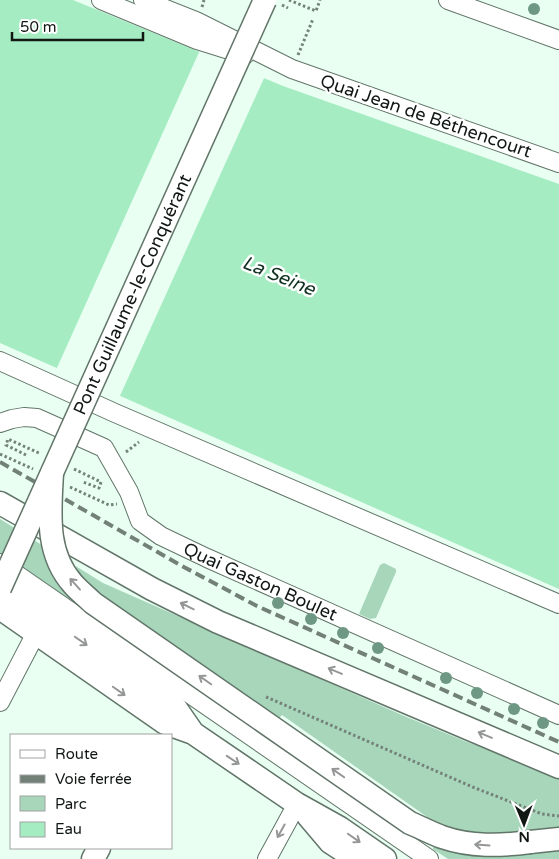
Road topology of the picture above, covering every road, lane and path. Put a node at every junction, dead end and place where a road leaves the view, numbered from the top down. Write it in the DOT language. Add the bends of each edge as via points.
graph roads {
  1 [pos="101,0"];
  2 [pos="143,0"];
  3 [pos="265,0"];
  4 [pos="289,0"];
  5 [pos="448,0"];
  6 [pos="320,1"];
  7 [pos="313,19"];
  8 [pos="559,40"];
  9 [pos="292,70"];
  10 [pos="559,164"];
  11 [pos="0,361"];
  12 [pos="0,424"];
  13 [pos="156,430"];
  14 [pos="26,455"];
  15 [pos="111,460"];
  16 [pos="58,466"];
  17 [pos="82,482"];
  18 [pos="0,503"];
  19 [pos="0,563"];
  20 [pos="0,587"];
  21 [pos="559,604"];
  22 [pos="0,608"];
  23 [pos="36,633"];
  24 [pos="262,696"];
  25 [pos="0,702"];
  26 [pos="559,715"];
  27 [pos="162,729"];
  28 [pos="193,732"];
  29 [pos="559,767"];
  30 [pos="297,804"];
  31 [pos="559,816"];
  32 [pos="559,839"];
  33 [pos="267,859"];
  34 [pos="356,859"];
  35 [pos="385,859"];
  36 [pos="428,859"];
  1 -- 9 [label="street, Quai Jean de Béthencourt" via="197,40"];
  2 -- 9 [label="street, Quai Jean de Béthencourt" via="196,21"];
  3 -- 16 [label="main road, Pont Guillaume-le-Conquérant, bridge"];
  4 -- 6 [label="path" via="316,12"];
  5 -- 8 [label="street"];
  7 -- 9 [label="path"];
  9 -- 10 [label="street, Quai Jean de Béthencourt"];
  11 -- 13 [label="street"];
  12 -- 15 [label="street, Quai Gaston Boulet" via="24,417 37,418 104,448"];
  13 -- 15 [label="path"];
  13 -- 21 [label="street"];
  14 -- 16 [label="path" via="6,445 8,439"];
  15 -- 26 [label="street, Quai Gaston Boulet" via="129,492 140,522 161,536"];
  16 -- 17 [label="path" via="102,482 99,488"];
  16 -- 20 [label="main road, Pont Guillaume-le-Conquérant, bridge"];
  32 -- 16 [label="main road, one-way, bridge" via="493,846 468,844 410,823 93,602 72,584 55,550 50,529"];
  29 -- 18 [label="main road, one-way" via="218,622 152,589"];
  19 -- 36 [label="street"];
  20 -- 28 [label="main road, one-way" via="175,707"];
  22 -- 23 [label="main road"];
  23 -- 25 [label="street"];
  23 -- 27 [label="main road, one-way"];
  24 -- 31 [label="path" via="474,788 542,814"];
  27 -- 28 [label="main road"];
  28 -- 30 [label="main road, one-way"];
  30 -- 33 [label="street, one-way"];
  30 -- 34 [label="main road" via="330,842"];
  30 -- 35 [label="main road, one-way"];
}
